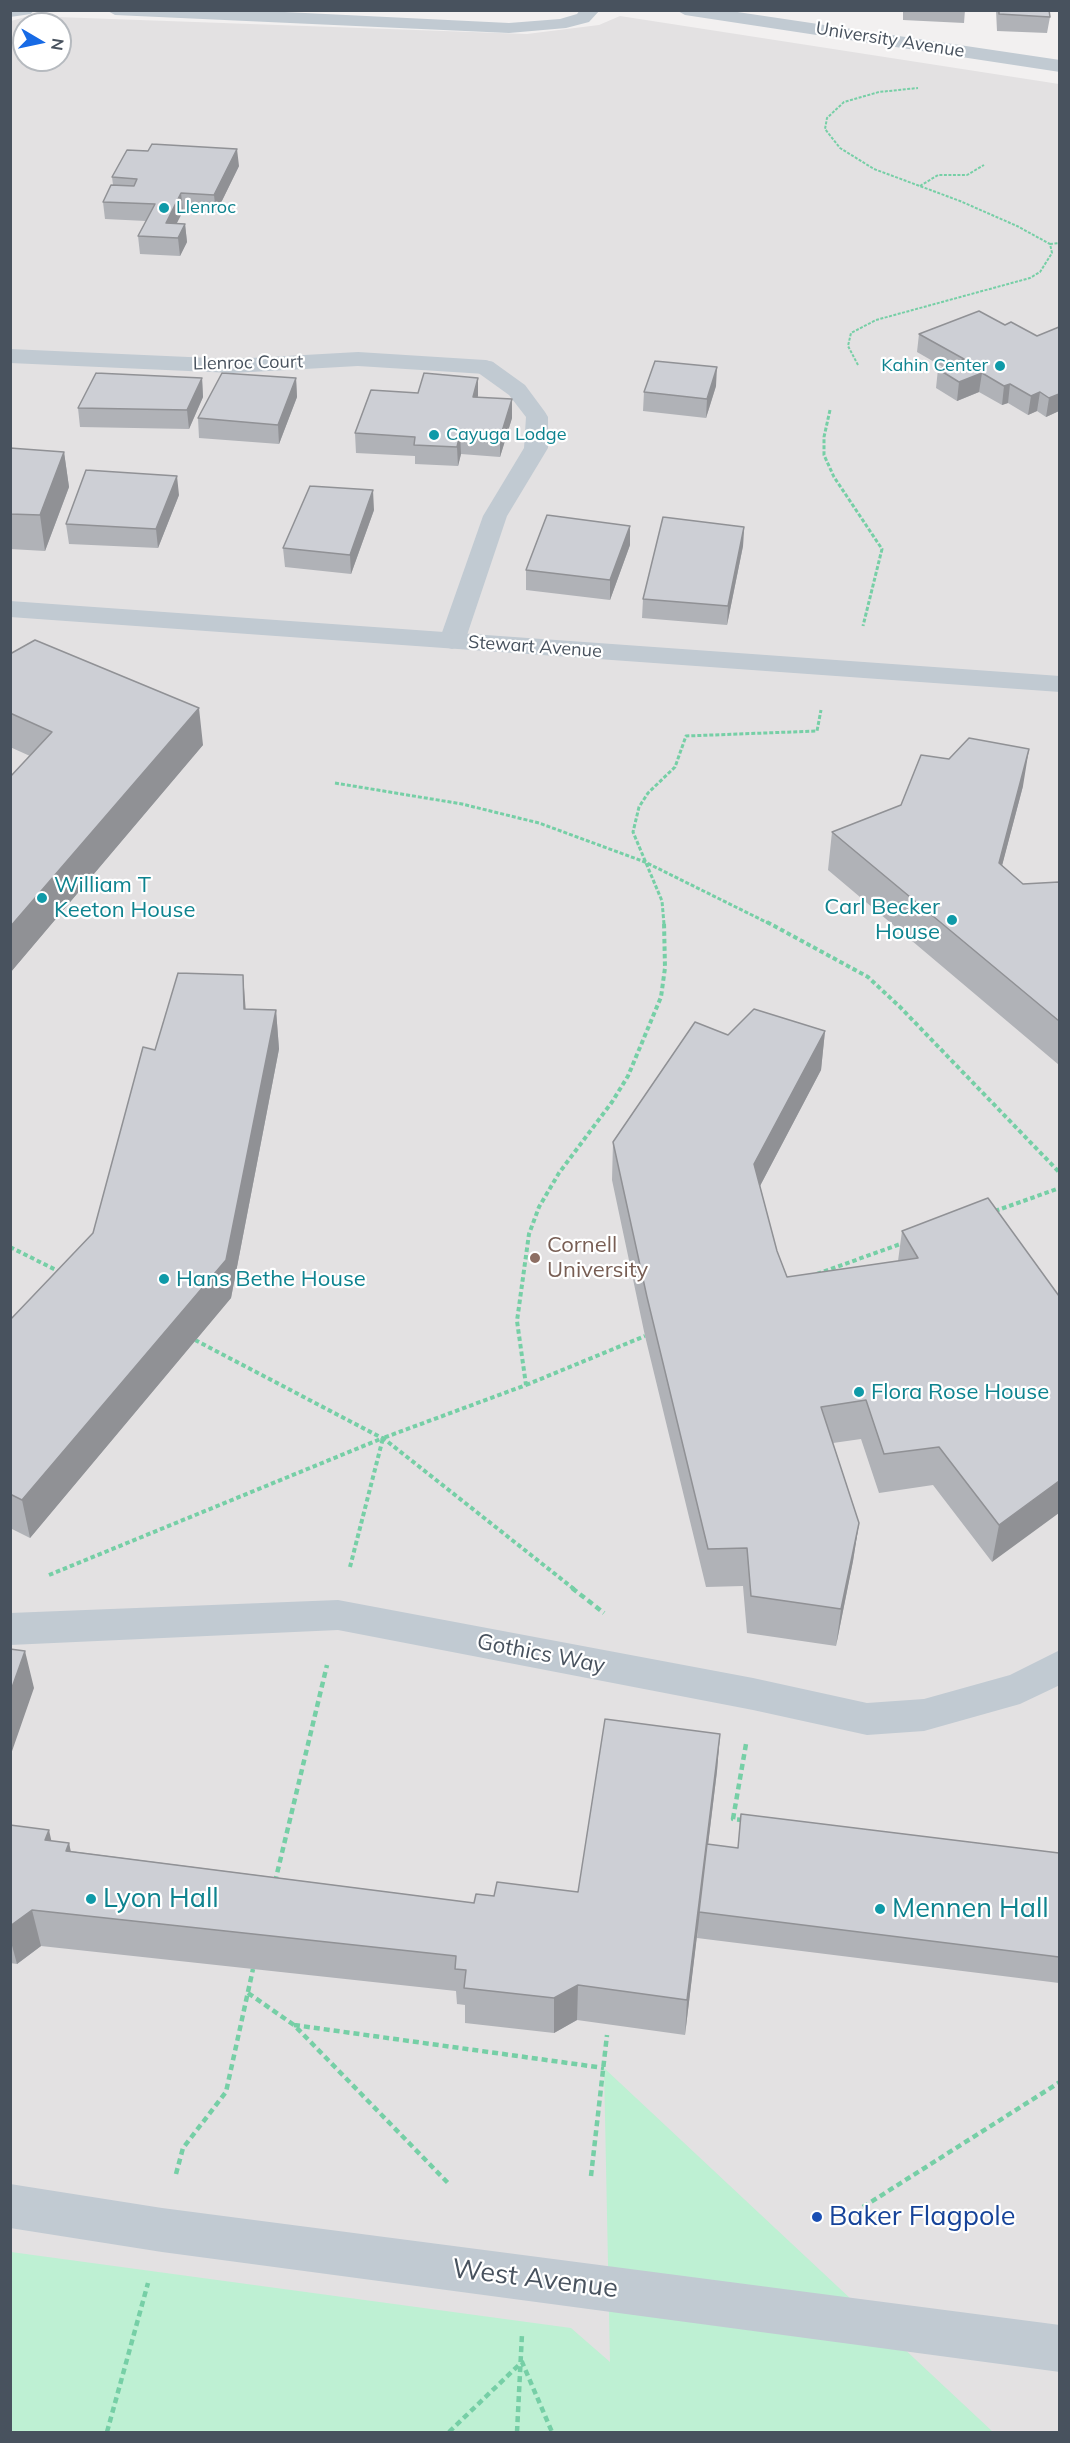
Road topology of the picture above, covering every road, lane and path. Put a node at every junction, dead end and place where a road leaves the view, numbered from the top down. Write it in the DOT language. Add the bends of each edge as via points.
graph roads {
  1 [pos="25,10"];
  2 [pos="115,10"];
  3 [pos="591,10"];
  4 [pos="685,10"];
  5 [pos="10,12"];
  6 [pos="1059,66"];
  7 [pos="926,87"];
  8 [pos="984,165"];
  9 [pos="920,186"];
  10 [pos="1059,243"];
  11 [pos="1050,244"];
  12 [pos="10,356"];
  13 [pos="858,365"];
  14 [pos="830,410"];
  15 [pos="10,609"];
  16 [pos="861,634"];
  17 [pos="452,641"];
  18 [pos="1059,684"];
  19 [pos="821,709"];
  20 [pos="335,783"];
  21 [pos="645,862"];
  22 [pos="1059,1173"];
  23 [pos="1059,1188"];
  24 [pos="994,1211"];
  25 [pos="906,1242"];
  26 [pos="10,1247"];
  27 [pos="68,1276"];
  28 [pos="807,1277"];
  29 [pos="645,1336"];
  30 [pos="195,1340"];
  31 [pos="526,1385"];
  32 [pos="383,1438"];
  33 [pos="43,1577"];
  34 [pos="338,1615"];
  35 [pos="612,1619"];
  36 [pos="10,1629"];
  37 [pos="1059,1666"];
  38 [pos="753,1695"];
  39 [pos="745,1820"];
  40 [pos="274,1886"];
  41 [pos="253,1969"];
  42 [pos="249,1993"];
  43 [pos="294,2025"];
  44 [pos="607,2035"];
  45 [pos="604,2068"];
  46 [pos="1059,2082"];
  47 [pos="183,2148"];
  48 [pos="591,2176"];
  49 [pos="448,2183"];
  50 [pos="10,2206"];
  51 [pos="863,2207"];
  52 [pos="149,2281"];
  53 [pos="522,2330"];
  54 [pos="1059,2349"];
  55 [pos="522,2362"];
  56 [pos="107,2433"];
  57 [pos="449,2433"];
  58 [pos="517,2433"];
  59 [pos="552,2433"];
  1 -- 5 [label="street"];
  2 -- 3 [label="street" via="509,28 560,24 584,18"];
  4 -- 6 [label="street, University Avenue"];
  7 -- 9 [label="path" via="857,97 834,109 825,129 840,148 857,159"];
  8 -- 9 [label="path" via="967,176 938,175"];
  9 -- 11 [label="path"];
  10 -- 11 [label="path"];
  11 -- 13 [label="path" via="1052,254 1048,263 1030,278 876,320 851,333 848,346"];
  12 -- 17 [label="street, Llenroc Court" via="233,366 358,359 485,367 518,390 537,417 536,448 495,516"];
  14 -- 16 [label="path" via="824,455 834,477 882,549"];
  15 -- 17 [label="street, Stewart Avenue"];
  17 -- 18 [label="street, Stewart Avenue"];
  19 -- 21 [label="path" via="817,731 686,736 675,767 639,807 633,832"];
  20 -- 21 [label="path" via="510,815"];
  21 -- 22 [label="path" via="868,977"];
  21 -- 31 [label="path" via="662,901 666,939 661,997 628,1076 538,1207 523,1266 518,1321"];
  23 -- 24 [label="path"];
  25 -- 28 [label="path"];
  26 -- 27 [label="path"];
  29 -- 31 [label="path"];
  30 -- 32 [label="path"];
  31 -- 32 [label="path"];
  32 -- 33 [label="path"];
  32 -- 34 [label="path"];
  32 -- 35 [label="path"];
  34 -- 36 [label="street, Gothics Way"];
  34 -- 38 [label="street, Gothics Way"];
  34 -- 40 [label="path"];
  37 -- 38 [label="street, Gothics Way" via="1020,1688 924,1715 867,1719"];
  38 -- 39 [label="path" via="733,1819"];
  41 -- 42 [label="path"];
  42 -- 43 [label="path"];
  42 -- 47 [label="path" via="226,2092"];
  43 -- 45 [label="path"];
  43 -- 49 [label="path"];
  44 -- 45 [label="path"];
  45 -- 48 [label="path"];
  46 -- 51 [label="path"];
  50 -- 54 [label="street, West Avenue" via="162,2230"];
  52 -- 56 [label="path"];
  53 -- 55 [label="path"];
  55 -- 57 [label="path"];
  55 -- 58 [label="path"];
  55 -- 59 [label="path"];
}
